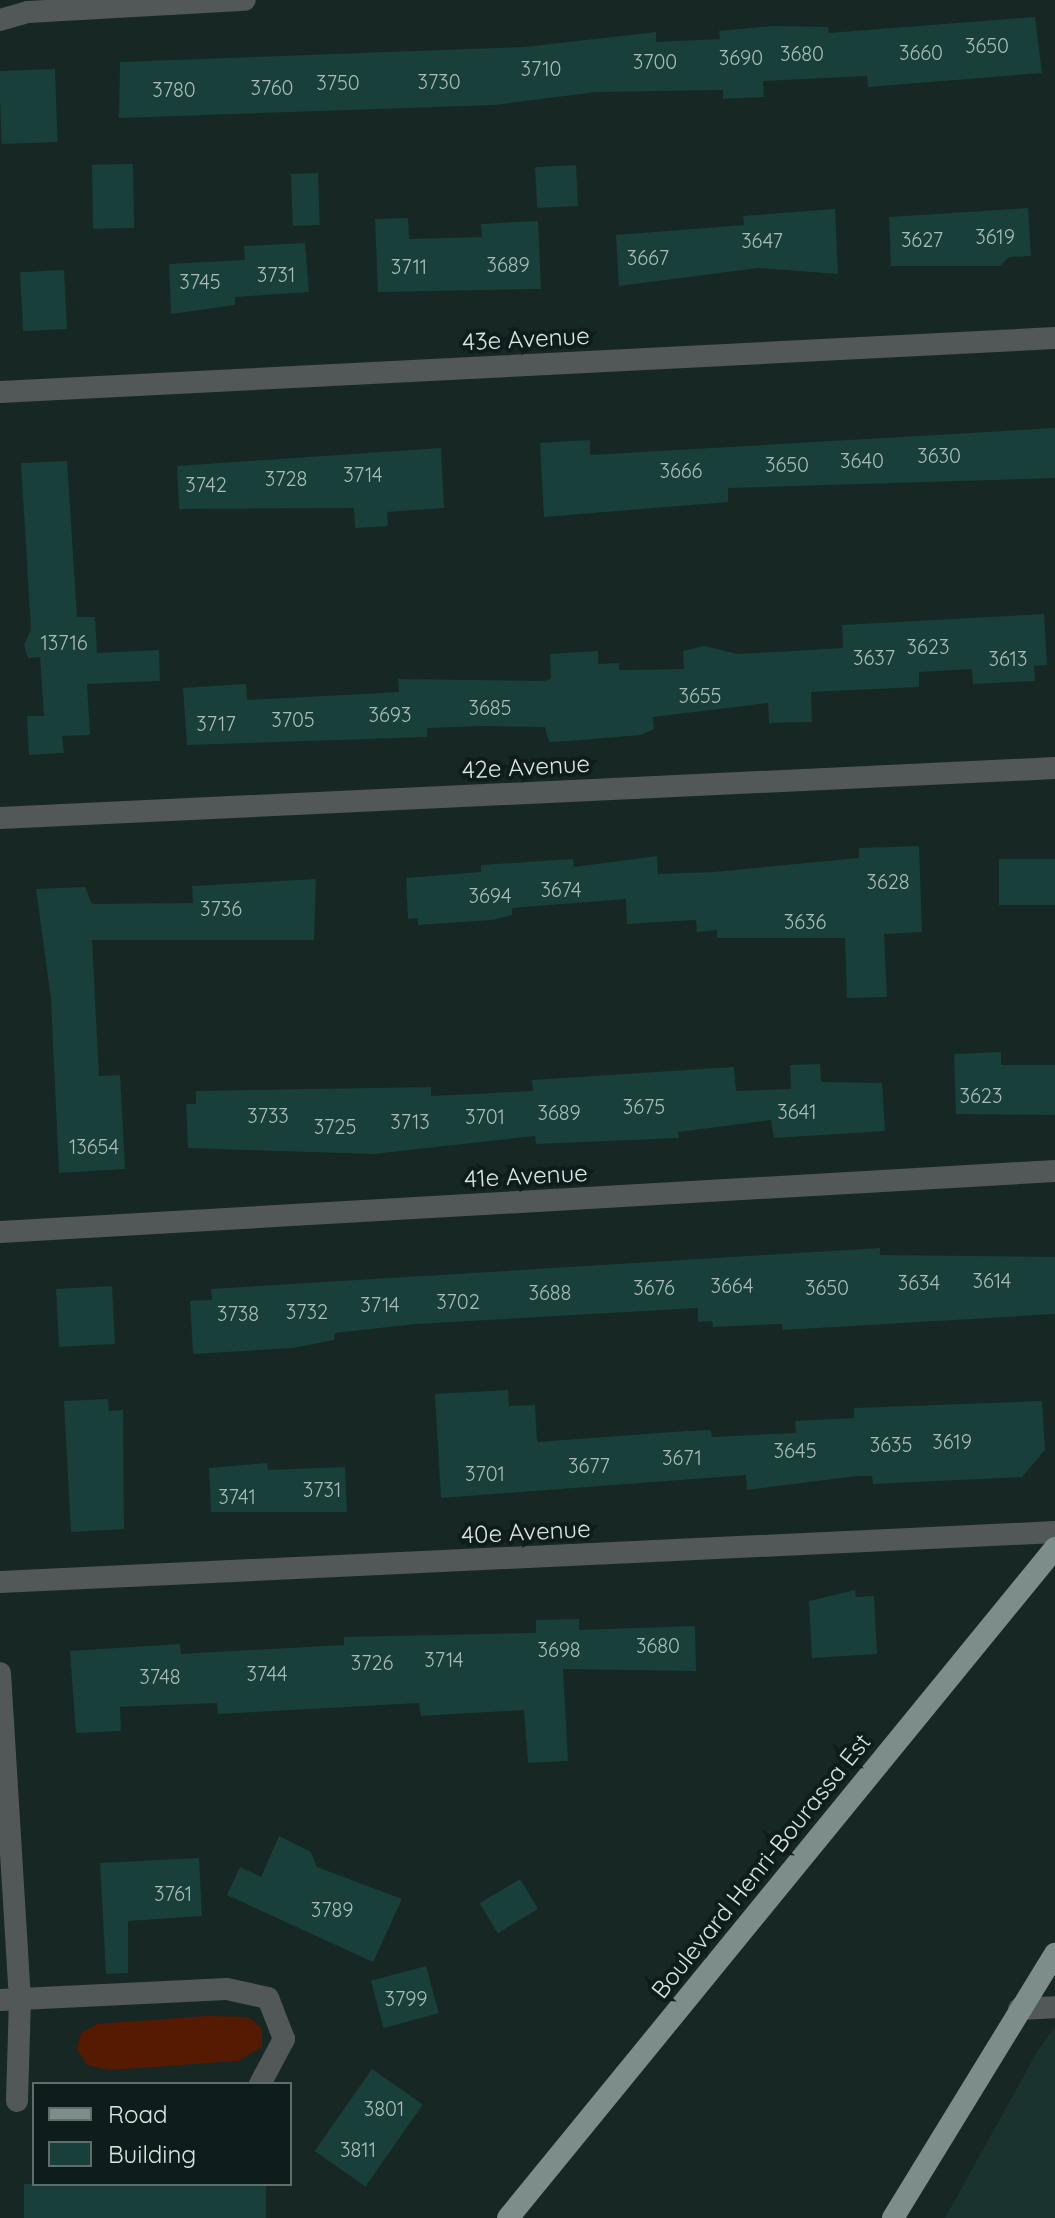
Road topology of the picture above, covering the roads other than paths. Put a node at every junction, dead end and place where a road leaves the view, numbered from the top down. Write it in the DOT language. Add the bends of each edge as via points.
graph roads {
  1 [pos="245,0"];
  2 [pos="0,20"];
  3 [pos="1055,338"];
  4 [pos="0,392"];
  5 [pos="1055,768"];
  6 [pos="0,818"];
  7 [pos="1055,1171"];
  8 [pos="0,1232"];
  9 [pos="1055,1532"];
  10 [pos="1055,1548"];
  11 [pos="0,1582"];
  12 [pos="0,1673"];
  13 [pos="1055,1954"];
  14 [pos="10,2000"];
  15 [pos="1055,2007"];
  16 [pos="1019,2009"];
  17 [pos="261,2082"];
  18 [pos="17,2101"];
  19 [pos="508,2218"];
  20 [pos="893,2218"];
  1 -- 2 [label="street" via="28,12"];
  3 -- 4 [label="street, 43e Avenue"];
  5 -- 6 [label="street, 42e Avenue"];
  7 -- 8 [label="street, 41e Avenue"];
  9 -- 11 [label="street, 40e Avenue"];
  10 -- 19 [label="main road, Boulevard Henri-Bourassa Est"];
  12 -- 14 [label="street"];
  13 -- 16 [label="main road"];
  14 -- 17 [label="street" via="227,1989 268,1998 284,2039"];
  14 -- 18 [label="street"];
  15 -- 16 [label="street"];
  16 -- 20 [label="main road"];
}
